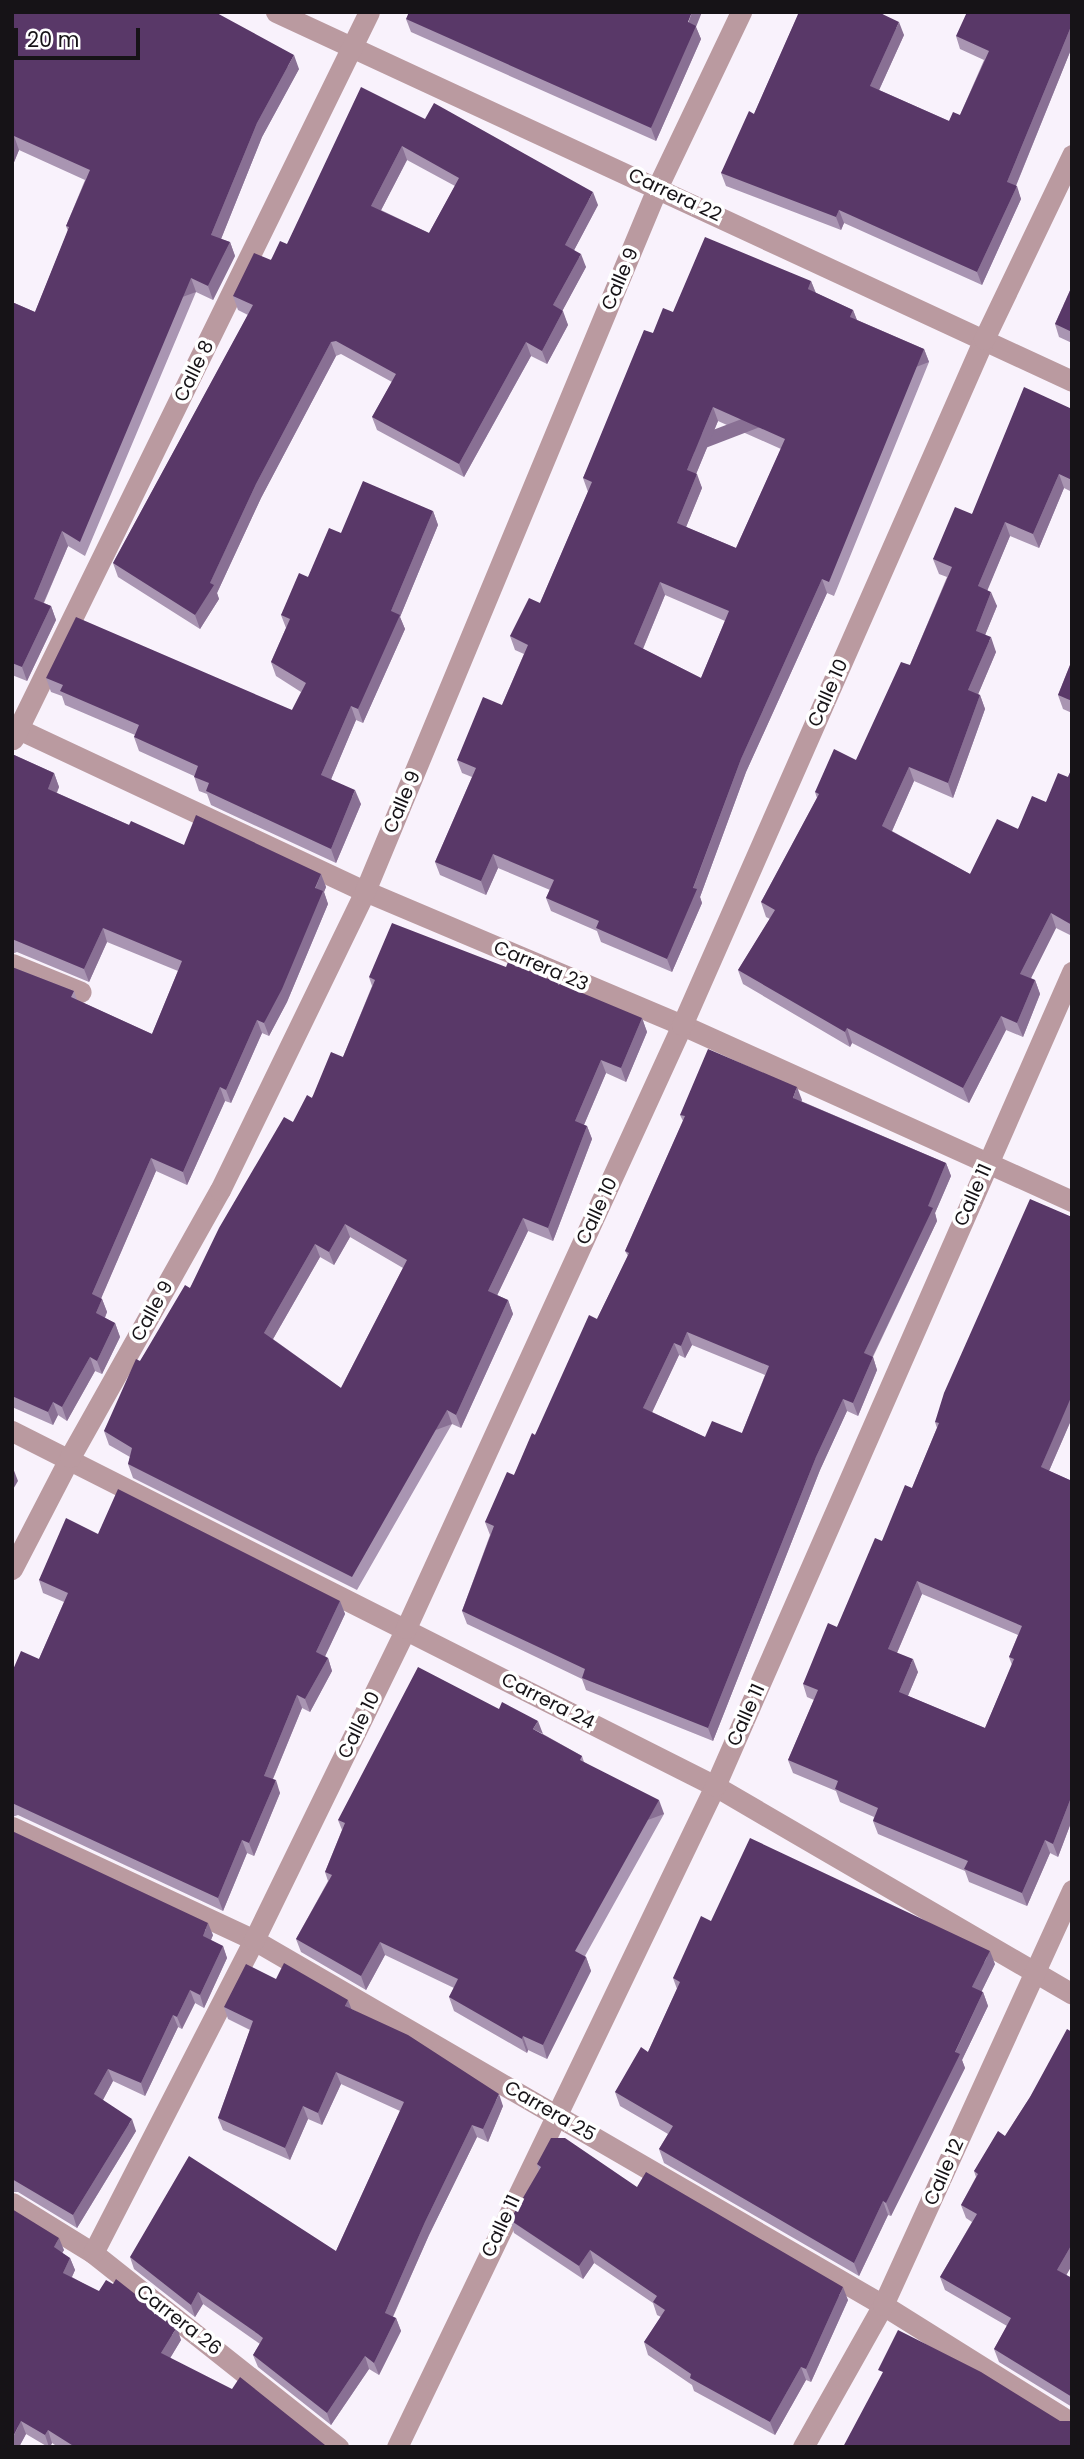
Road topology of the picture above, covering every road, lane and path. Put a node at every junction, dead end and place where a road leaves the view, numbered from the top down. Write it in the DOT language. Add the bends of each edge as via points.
graph roads {
  1 [pos="276,12"];
  2 [pos="369,12"];
  3 [pos="741,12"];
  4 [pos="354,47"];
  5 [pos="1072,155"];
  6 [pos="658,187"];
  7 [pos="984,339"];
  8 [pos="1072,381"];
  9 [pos="14,732"];
  10 [pos="365,891"];
  11 [pos="12,964"];
  12 [pos="1072,972"];
  13 [pos="81,992"];
  14 [pos="682,1025"];
  15 [pos="986,1163"];
  16 [pos="1072,1200"];
  17 [pos="12,1431"];
  18 [pos="69,1457"];
  19 [pos="12,1569"];
  20 [pos="406,1628"];
  21 [pos="715,1786"];
  22 [pos="12,1827"];
  23 [pos="1072,1890"];
  24 [pos="254,1940"];
  25 [pos="1034,1972"];
  26 [pos="1072,1994"];
  27 [pos="554,2113"];
  28 [pos="12,2203"];
  29 [pos="93,2252"];
  30 [pos="883,2305"];
  31 [pos="1072,2423"];
  32 [pos="338,2447"];
  33 [pos="397,2447"];
  34 [pos="803,2447"];
  1 -- 4 [label="street, Carrera 22"];
  2 -- 4 [label="street, Calle 8"];
  3 -- 6 [label="street, Calle 9"];
  4 -- 6 [label="street, Carrera 22"];
  4 -- 9 [label="street, Calle 8"];
  5 -- 7 [label="street, Calle 10"];
  6 -- 7 [label="street, Carrera 22"];
  6 -- 10 [label="street, Calle 9"];
  7 -- 8 [label="street, Carrera 22"];
  7 -- 14 [label="street, Calle 10"];
  9 -- 10 [label="street, Carrera 23"];
  10 -- 14 [label="street, Carrera 23"];
  10 -- 18 [label="street, Calle 9" via="220,1190"];
  11 -- 13 [label="street"];
  12 -- 15 [label="street, Calle 11"];
  14 -- 15 [label="street, Carrera 23"];
  14 -- 20 [label="street, Calle 10"];
  15 -- 16 [label="street, Carrera 23"];
  15 -- 21 [label="street, Calle 11"];
  17 -- 18 [label="street, Carrera 24"];
  18 -- 19 [label="street, Calle 9"];
  18 -- 20 [label="street, Carrera 24"];
  20 -- 21 [label="street, Carrera 24"];
  20 -- 24 [label="street, Calle 10"];
  21 -- 25 [label="street, Carrera 24"];
  21 -- 27 [label="street, Calle 11"];
  22 -- 24 [label="street, Carrera 25"];
  23 -- 25 [label="street, Calle 12"];
  24 -- 27 [label="street, Carrera 25"];
  24 -- 29 [label="street, Calle 10"];
  25 -- 26 [label="street, Carrera 24"];
  25 -- 30 [label="street, Calle 12"];
  27 -- 30 [label="street, Carrera 25"];
  27 -- 33 [label="street, Calle 11"];
  28 -- 29 [label="street, Carrera 26"];
  29 -- 32 [label="street, Carrera 26"];
  30 -- 31 [label="street, Carrera 25"];
  30 -- 34 [label="street, Calle 12"];
}
